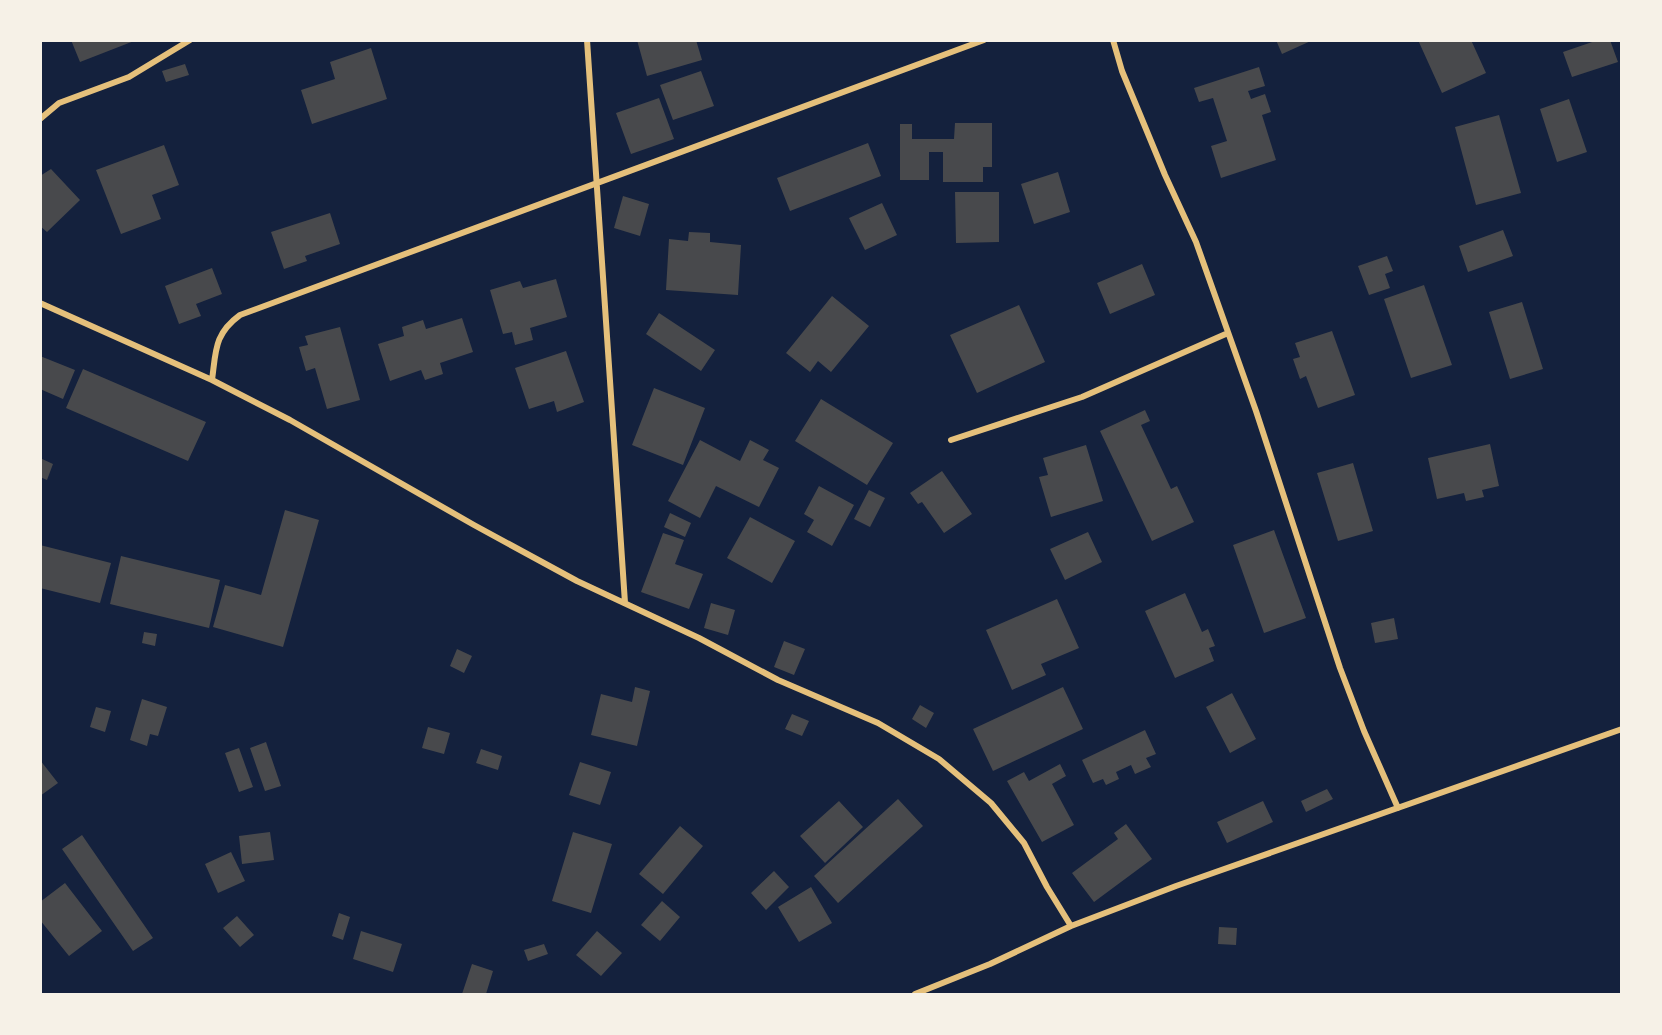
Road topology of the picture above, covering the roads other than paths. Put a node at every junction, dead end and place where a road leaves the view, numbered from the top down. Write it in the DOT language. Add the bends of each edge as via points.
graph roads {
  1 [pos="190,40"];
  2 [pos="586,40"];
  3 [pos="984,40"];
  4 [pos="1113,40"];
  5 [pos="40,119"];
  6 [pos="598,184"];
  7 [pos="40,303"];
  8 [pos="1228,333"];
  9 [pos="212,380"];
  10 [pos="951,440"];
  11 [pos="626,603"];
  12 [pos="1622,729"];
  13 [pos="1398,808"];
  14 [pos="1071,926"];
  15 [pos="915,994"];
  1 -- 5 [label="street" via="129,77 59,103"];
  2 -- 6 [label="street"];
  3 -- 6 [label="street"];
  4 -- 8 [label="street" via="1160,165 1196,242"];
  6 -- 9 [label="street" via="240,315 226,325 218,340"];
  6 -- 11 [label="street"];
  7 -- 9 [label="street"];
  8 -- 10 [label="street" via="1082,397"];
  8 -- 13 [label="street" via="1340,668"];
  9 -- 11 [label="street" via="494,536"];
  11 -- 14 [label="street" via="778,680 878,723 939,759 991,803 1024,843"];
  12 -- 13 [label="street"];
  13 -- 14 [label="street"];
  14 -- 15 [label="street"];
}
